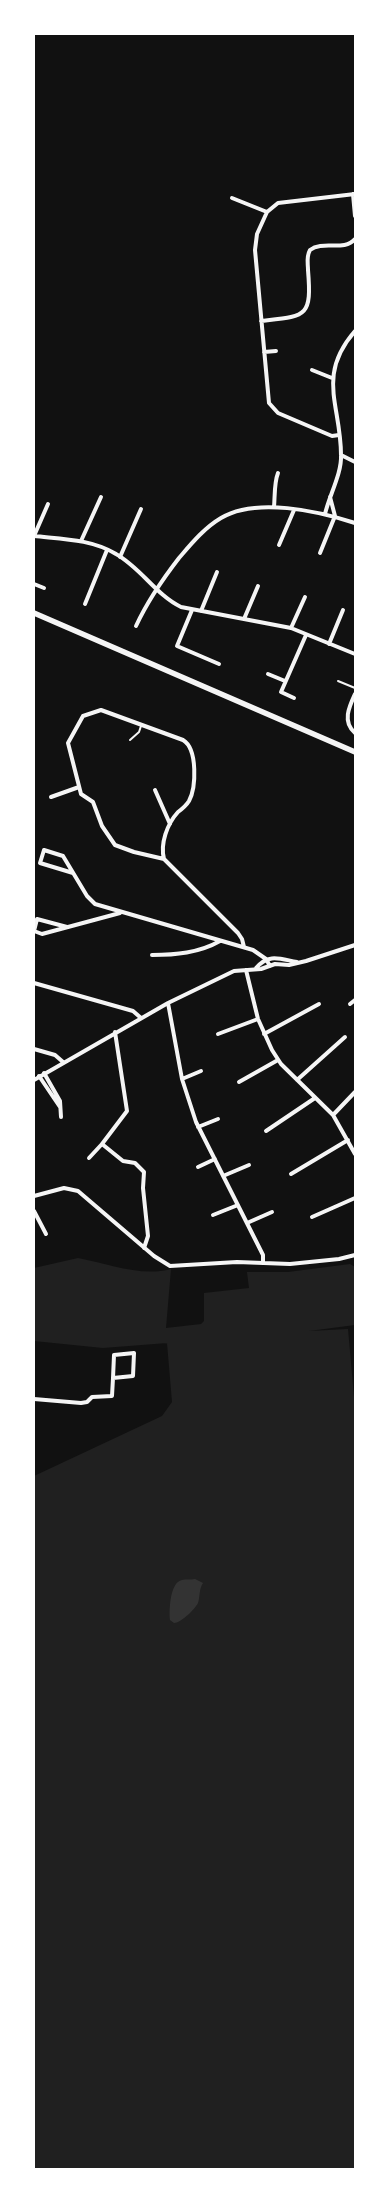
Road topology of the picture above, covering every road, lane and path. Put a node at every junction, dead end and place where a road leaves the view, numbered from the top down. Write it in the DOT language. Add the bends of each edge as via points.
graph roads {
  1 [pos="354,194"];
  2 [pos="232,198"];
  3 [pos="267,212"];
  4 [pos="355,216"];
  5 [pos="355,239"];
  6 [pos="261,321"];
  7 [pos="355,331"];
  8 [pos="276,351"];
  9 [pos="264,352"];
  10 [pos="312,370"];
  11 [pos="332,378"];
  12 [pos="339,435"];
  13 [pos="342,455"];
  14 [pos="355,462"];
  15 [pos="278,472"];
  16 [pos="330,496"];
  17 [pos="101,497"];
  18 [pos="48,504"];
  19 [pos="274,507"];
  20 [pos="142,509"];
  21 [pos="294,510"];
  22 [pos="325,514"];
  23 [pos="335,516"];
  24 [pos="355,522"];
  25 [pos="34,536"];
  26 [pos="81,541"];
  27 [pos="279,545"];
  28 [pos="107,550"];
  29 [pos="320,553"];
  30 [pos="120,557"];
  31 [pos="218,572"];
  32 [pos="34,584"];
  33 [pos="258,586"];
  34 [pos="44,588"];
  35 [pos="156,588"];
  36 [pos="305,597"];
  37 [pos="84,604"];
  38 [pos="192,610"];
  39 [pos="343,610"];
  40 [pos="201,611"];
  41 [pos="34,613"];
  42 [pos="244,618"];
  43 [pos="136,626"];
  44 [pos="291,628"];
  45 [pos="306,634"];
  46 [pos="329,644"];
  47 [pos="355,654"];
  48 [pos="219,664"];
  49 [pos="268,674"];
  50 [pos="285,681"];
  51 [pos="338,681"];
  52 [pos="355,688"];
  53 [pos="355,694"];
  54 [pos="294,698"];
  55 [pos="141,726"];
  56 [pos="355,734"];
  57 [pos="130,740"];
  58 [pos="355,753"];
  59 [pos="79,787"];
  60 [pos="155,790"];
  61 [pos="50,797"];
  62 [pos="170,824"];
  63 [pos="164,859"];
  64 [pos="73,873"];
  65 [pos="122,913"];
  66 [pos="67,928"];
  67 [pos="220,941"];
  68 [pos="355,945"];
  69 [pos="244,947"];
  70 [pos="152,955"];
  71 [pos="266,959"];
  72 [pos="299,962"];
  73 [pos="270,966"];
  74 [pos="256,968"];
  75 [pos="246,970"];
  76 [pos="34,983"];
  77 [pos="355,1000"];
  78 [pos="168,1003"];
  79 [pos="319,1004"];
  80 [pos="350,1004"];
  81 [pos="141,1018"];
  82 [pos="258,1019"];
  83 [pos="115,1032"];
  84 [pos="218,1034"];
  85 [pos="264,1034"];
  86 [pos="346,1037"];
  87 [pos="34,1049"];
  88 [pos="278,1060"];
  89 [pos="63,1062"];
  90 [pos="201,1071"];
  91 [pos="44,1073"];
  92 [pos="39,1076"];
  93 [pos="34,1080"];
  94 [pos="182,1080"];
  95 [pos="297,1080"];
  96 [pos="239,1082"];
  97 [pos="355,1092"];
  98 [pos="315,1098"];
  99 [pos="60,1108"];
  100 [pos="333,1115"];
  101 [pos="61,1117"];
  102 [pos="218,1119"];
  103 [pos="198,1127"];
  104 [pos="266,1131"];
  105 [pos="348,1140"];
  106 [pos="102,1144"];
  107 [pos="355,1154"];
  108 [pos="89,1158"];
  109 [pos="215,1159"];
  110 [pos="249,1165"];
  111 [pos="198,1166"];
  112 [pos="291,1174"];
  113 [pos="223,1176"];
  114 [pos="34,1196"];
  115 [pos="355,1198"];
  116 [pos="238,1204"];
  117 [pos="34,1211"];
  118 [pos="272,1212"];
  119 [pos="213,1215"];
  120 [pos="312,1217"];
  121 [pos="247,1223"];
  122 [pos="46,1234"];
  123 [pos="144,1248"];
  124 [pos="355,1255"];
  125 [pos="263,1263"];
  126 [pos="113,1378"];
  127 [pos="34,1399"];
  1 -- 3 [label="street" via="278,203"];
  1 -- 4 [label="street"];
  2 -- 3 [label="street"];
  3 -- 6 [label="street" via="255,245"];
  5 -- 6 [label="street" via="347,244 310,250 310,300 304,312 292,318"];
  6 -- 9 [label="street"];
  7 -- 11 [label="street" via="338,359"];
  8 -- 9 [label="street"];
  9 -- 12 [label="street" via="271,406 278,413 332,436"];
  10 -- 11 [label="street"];
  11 -- 12 [label="street"];
  12 -- 13 [label="street"];
  13 -- 14 [label="street"];
  13 -- 16 [label="street"];
  15 -- 19 [label="street"];
  16 -- 22 [label="street"];
  16 -- 23 [label="street"];
  17 -- 26 [label="street"];
  18 -- 25 [label="street"];
  19 -- 21 [label="street"];
  19 -- 35 [label="street" via="233,513 212,524"];
  20 -- 30 [label="street"];
  21 -- 22 [label="street"];
  21 -- 27 [label="street"];
  22 -- 23 [label="street"];
  23 -- 24 [label="street"];
  23 -- 29 [label="street"];
  25 -- 26 [label="street"];
  26 -- 28 [label="street"];
  28 -- 30 [label="street"];
  28 -- 37 [label="street"];
  30 -- 35 [label="street"];
  31 -- 40 [label="street"];
  32 -- 34 [label="street"];
  33 -- 42 [label="street"];
  35 -- 38 [label="street" via="171,602"];
  35 -- 43 [label="street"];
  36 -- 44 [label="street"];
  38 -- 40 [label="street"];
  38 -- 48 [label="street" via="177,646"];
  39 -- 46 [label="street"];
  40 -- 42 [label="street"];
  41 -- 58 [label="main road"];
  42 -- 44 [label="street"];
  44 -- 45 [label="street"];
  45 -- 46 [label="street"];
  45 -- 50 [label="street"];
  46 -- 47 [label="street"];
  49 -- 50 [label="street"];
  50 -- 54 [label="street" via="281,692"];
  51 -- 52 [label="lane"];
  53 -- 56 [label="street" via="347,717"];
  55 -- 57 [label="lane"];
  55 -- 59 [label="street" via="100,710 83,716 68,743"];
  55 -- 62 [label="street" via="186,742 194,759 190,799"];
  59 -- 61 [label="street"];
  59 -- 63 [label="street" via="82,796 93,802 114,845"];
  60 -- 62 [label="street"];
  62 -- 63 [label="street" via="162,851"];
  63 -- 69 [label="street" via="238,933"];
  64 -- 64 [label="street" via="63,856 44,850 40,863"];
  64 -- 65 [label="street" via="90,901"];
  65 -- 66 [label="street"];
  65 -- 67 [label="street"];
  66 -- 66 [label="street" via="42,934 34,931 37,919"];
  67 -- 69 [label="street"];
  67 -- 70 [label="street" via="176,955"];
  68 -- 72 [label="street"];
  69 -- 71 [label="street"];
  71 -- 72 [label="street" via="278,957"];
  71 -- 73 [label="street"];
  71 -- 74 [label="street"];
  72 -- 73 [label="street"];
  73 -- 74 [label="street"];
  74 -- 75 [label="street"];
  75 -- 78 [label="street" via="234,971"];
  75 -- 82 [label="street"];
  76 -- 81 [label="street" via="133,1011"];
  77 -- 80 [label="street"];
  78 -- 81 [label="street"];
  78 -- 94 [label="street"];
  79 -- 85 [label="street"];
  81 -- 83 [label="street"];
  82 -- 84 [label="street"];
  82 -- 85 [label="street"];
  83 -- 89 [label="street"];
  83 -- 106 [label="street" via="127,1111"];
  85 -- 88 [label="street"];
  86 -- 95 [label="street"];
  87 -- 89 [label="street" via="55,1055"];
  88 -- 95 [label="street"];
  88 -- 96 [label="street"];
  89 -- 91 [label="street"];
  90 -- 94 [label="street"];
  91 -- 92 [label="street"];
  91 -- 99 [label="street" via="60,1101"];
  92 -- 93 [label="street"];
  92 -- 99 [label="street"];
  94 -- 103 [label="street"];
  95 -- 98 [label="street"];
  97 -- 100 [label="street"];
  98 -- 100 [label="street"];
  98 -- 104 [label="street"];
  99 -- 101 [label="street"];
  100 -- 105 [label="street"];
  102 -- 103 [label="street"];
  103 -- 109 [label="street"];
  105 -- 107 [label="street"];
  105 -- 112 [label="street"];
  106 -- 108 [label="street"];
  106 -- 123 [label="street" via="144,1172 148,1236"];
  109 -- 111 [label="street"];
  109 -- 113 [label="street"];
  110 -- 113 [label="street"];
  113 -- 116 [label="street"];
  114 -- 123 [label="street" via="64,1188 78,1191"];
  115 -- 120 [label="street"];
  116 -- 119 [label="street"];
  116 -- 121 [label="street"];
  117 -- 122 [label="street"];
  118 -- 121 [label="street"];
  121 -- 125 [label="street" via="263,1254"];
  123 -- 125 [label="street" via="170,1266"];
  124 -- 125 [label="street" via="315,1262"];
  126 -- 126 [label="street" via="114,1355 134,1353 133,1376"];
  126 -- 127 [label="street" via="112,1396 92,1397 81,1403"];
}
